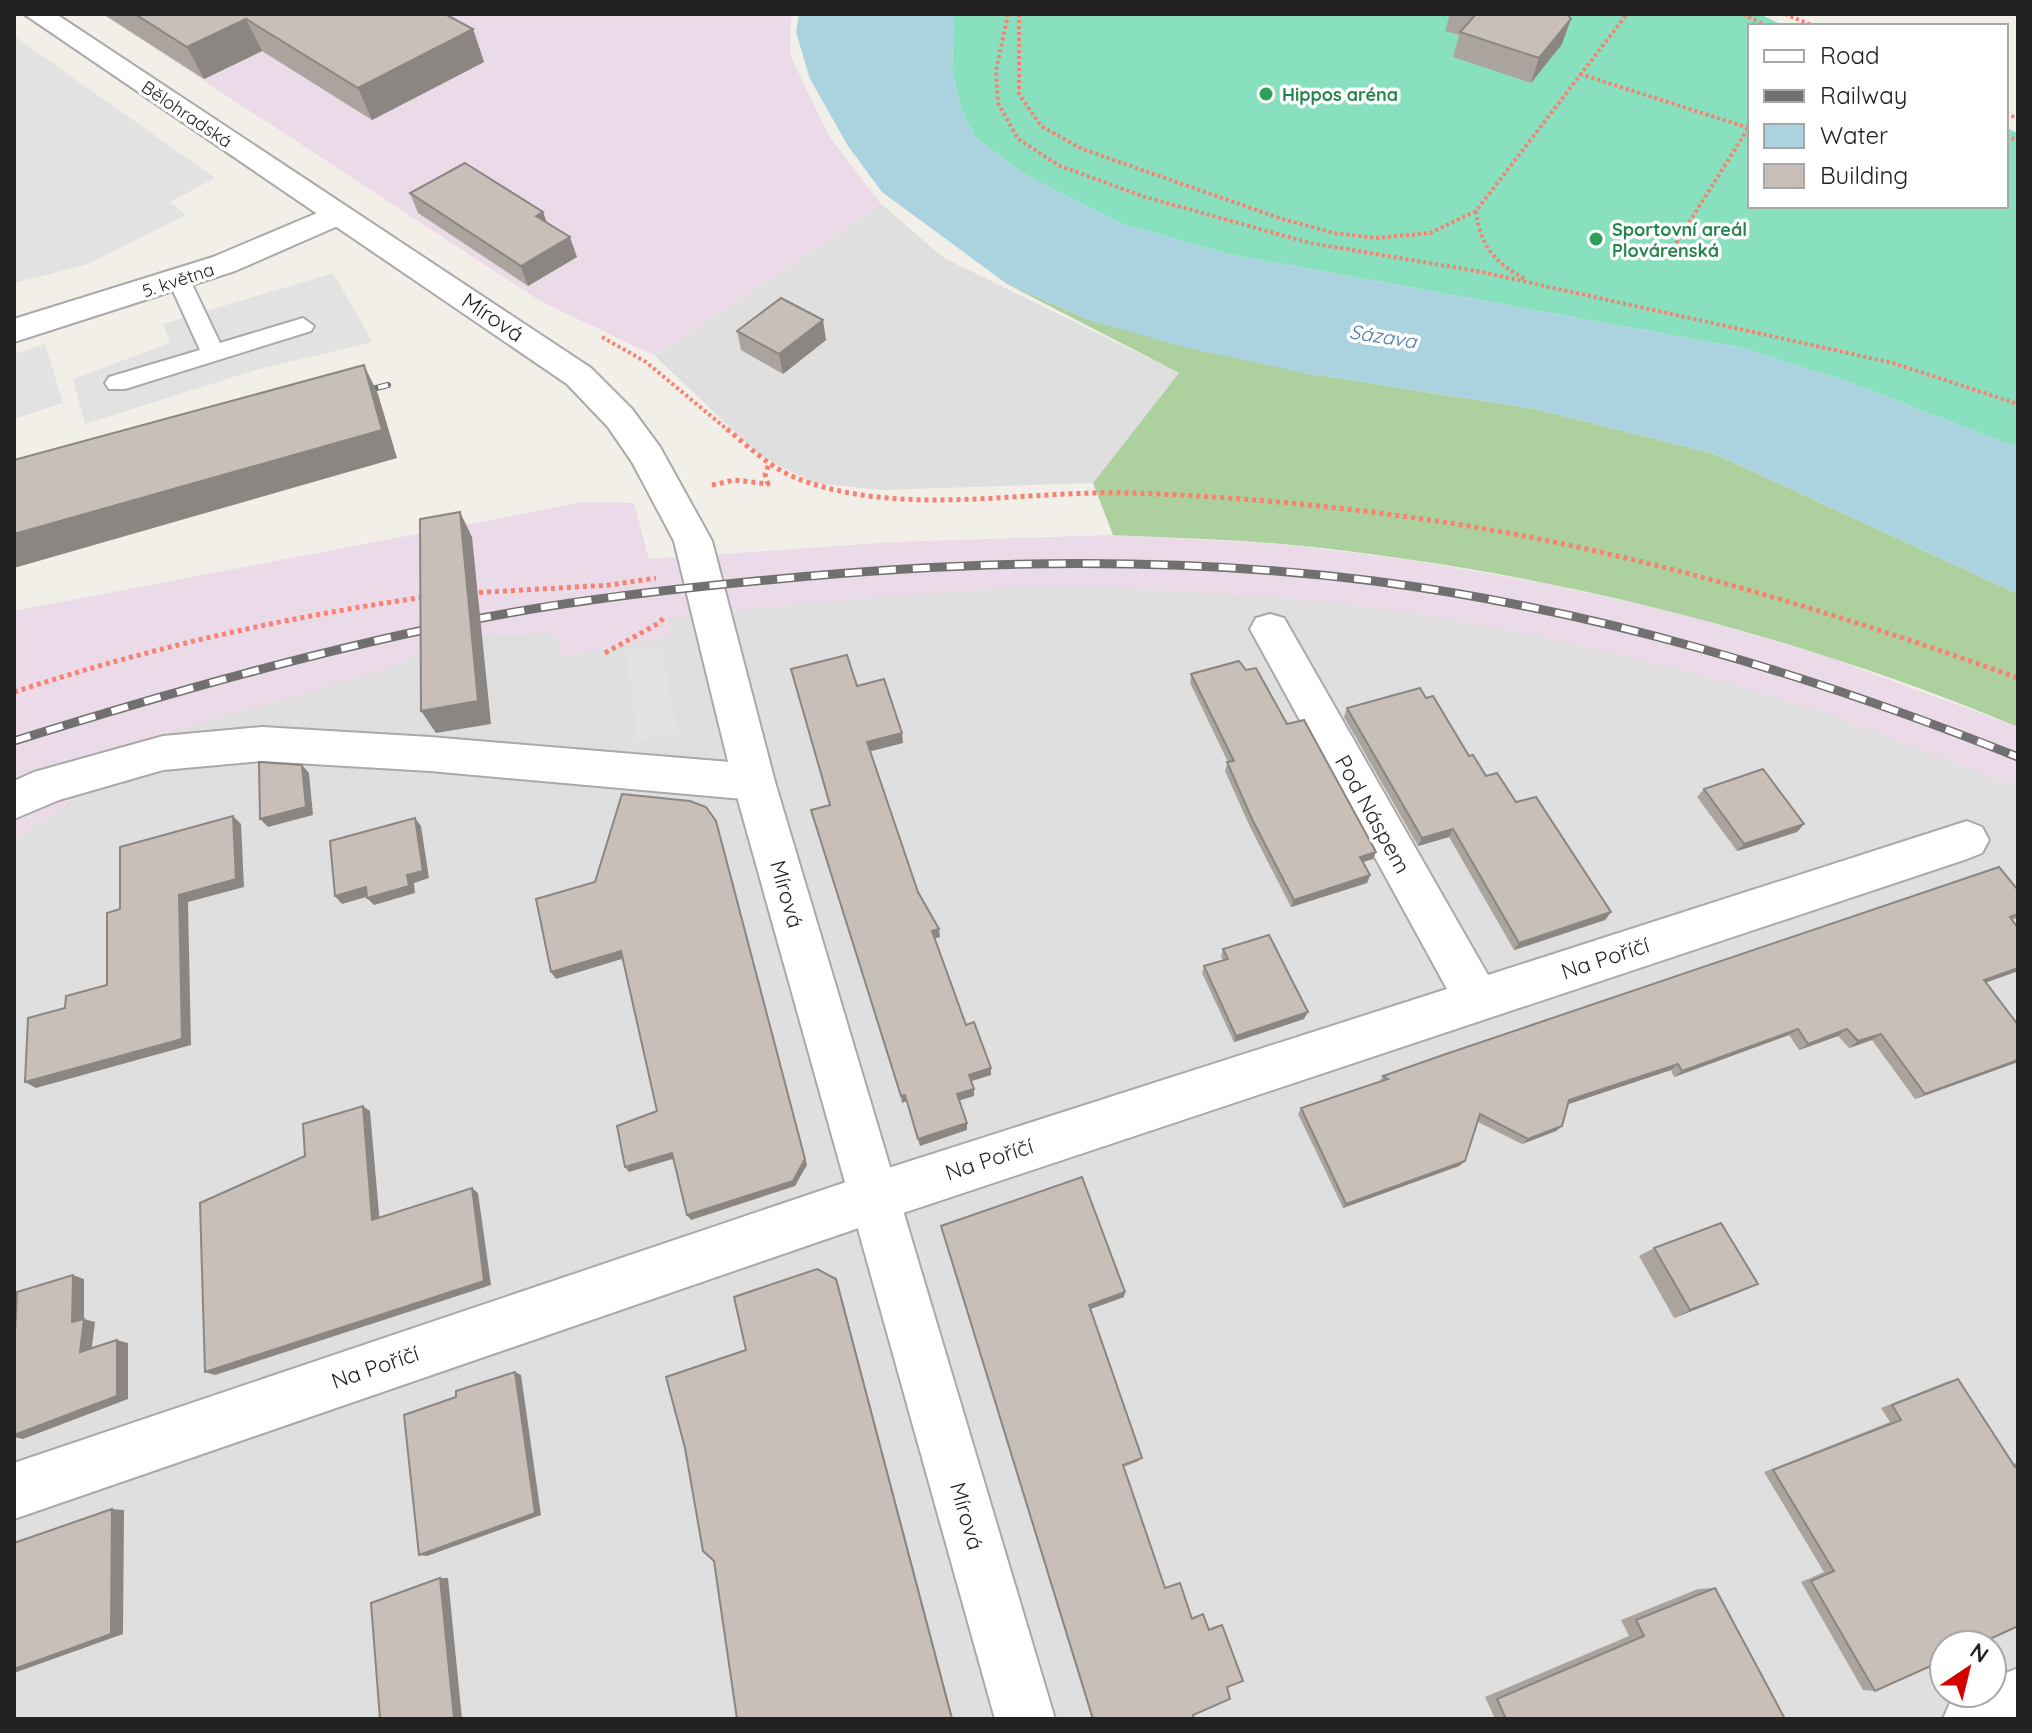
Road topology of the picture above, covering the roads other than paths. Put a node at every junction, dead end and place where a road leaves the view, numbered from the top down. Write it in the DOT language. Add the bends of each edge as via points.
graph roads {
  1 [pos="38,14"];
  2 [pos="336,215"];
  3 [pos="179,280"];
  4 [pos="303,326"];
  5 [pos="14,331"];
  6 [pos="213,353"];
  7 [pos="117,383"];
  8 [pos="1270,629"];
  9 [pos="754,782"];
  10 [pos="14,801"];
  11 [pos="1967,840"];
  12 [pos="1477,999"];
  13 [pos="876,1197"];
  14 [pos="14,1491"];
  15 [pos="2018,1698"];
  16 [pos="1025,1719"];
  17 [pos="1973,1719"];
  1 -- 2 [label="street, Bělohradská"];
  2 -- 3 [label="street, 5. května"];
  2 -- 9 [label="street, Mírová" via="496,318 589,386 620,418 693,541 686,574"];
  3 -- 5 [label="street, 5. května"];
  3 -- 6 [label="lane"];
  4 -- 6 [label="lane"];
  6 -- 7 [label="lane"];
  8 -- 12 [label="street, Pod Náspem"];
  9 -- 10 [label="street" via="262,744 163,753 49,785"];
  9 -- 13 [label="street, Mírová"];
  11 -- 12 [label="street, Na Poříčí"];
  12 -- 13 [label="street, Na Poříčí"];
  13 -- 14 [label="street, Na Poříčí"];
  13 -- 16 [label="street, Mírová"];
  15 -- 17 [label="street"];
}
